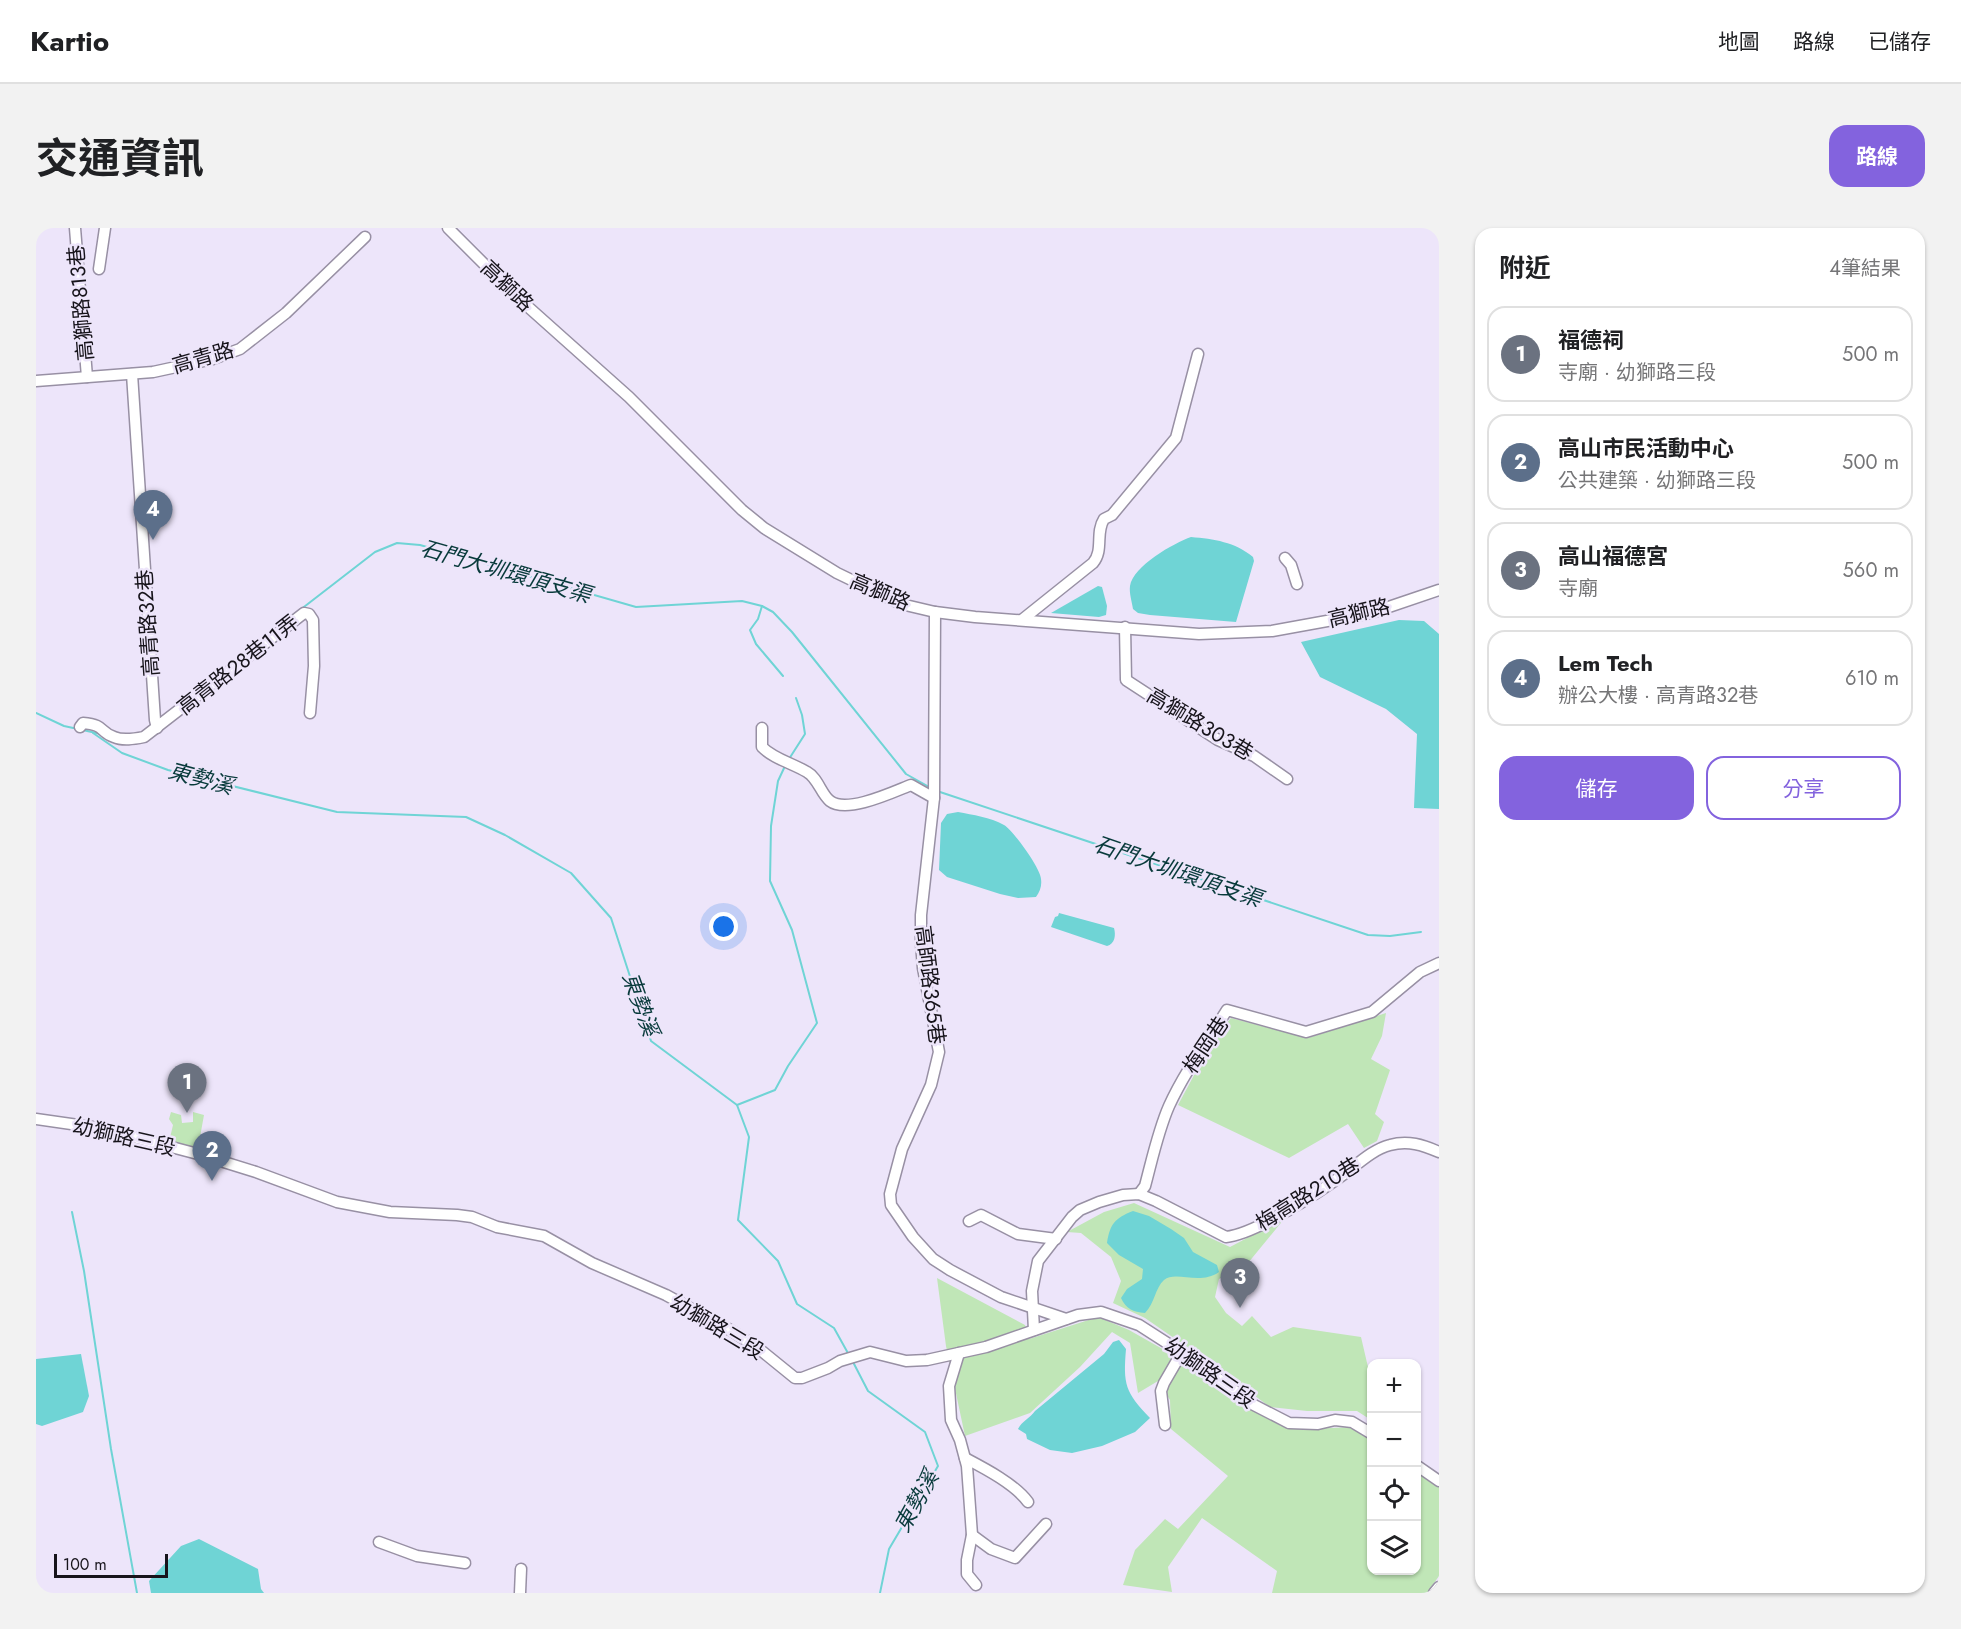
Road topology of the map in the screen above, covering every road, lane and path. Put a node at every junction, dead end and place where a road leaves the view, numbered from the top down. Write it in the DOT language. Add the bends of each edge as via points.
graph roads {
  1 [pos="75,228"];
  2 [pos="105,228"];
  3 [pos="448,228"];
  4 [pos="365,237"];
  5 [pos="99,269"];
  6 [pos="1198,354"];
  7 [pos="132,374"];
  8 [pos="87,377"];
  9 [pos="36,381"];
  10 [pos="1285,558"];
  11 [pos="1297,584"];
  12 [pos="1439,590"];
  13 [pos="935,612"];
  14 [pos="1023,619"];
  15 [pos="1125,627"];
  16 [pos="310,713"];
  17 [pos="80,727"];
  18 [pos="157,728"];
  19 [pos="762,728"];
  20 [pos="1287,779"];
  21 [pos="934,798"];
  22 [pos="1439,963"];
  23 [pos="36,1119"];
  24 [pos="1439,1152"];
  25 [pos="1138,1194"];
  26 [pos="969,1221"];
  27 [pos="1056,1239"];
  28 [pos="1034,1308"];
  29 [pos="1066,1319"];
  30 [pos="1034,1330"];
  31 [pos="959,1353"];
  32 [pos="1182,1353"];
  33 [pos="1165,1425"];
  34 [pos="1367,1431"];
  35 [pos="965,1458"];
  36 [pos="1419,1467"];
  37 [pos="1439,1481"];
  38 [pos="1028,1502"];
  39 [pos="1046,1524"];
  40 [pos="972,1535"];
  41 [pos="379,1542"];
  42 [pos="465,1563"];
  43 [pos="521,1569"];
  44 [pos="976,1585"];
  45 [pos="1439,1587"];
  46 [pos="520,1593"];
  47 [pos="1434,1593"];
  1 -- 8 [label="street, 高獅路813巷"];
  2 -- 5 [label="street"];
  3 -- 13 [label="street, 高獅路" via="764,528 837,573 901,604"];
  4 -- 7 [label="street, 高青路" via="286,313 240,349 213,359"];
  6 -- 14 [label="street" via="1176,438 1112,515 1104,519 1098,531 1098,556 1093,563"];
  7 -- 8 [label="street, 高青路"];
  7 -- 18 [label="street, 高青路32巷"];
  8 -- 9 [label="street, 高青路"];
  10 -- 11 [label="street"];
  12 -- 15 [label="street, 高獅路" via="1371,613 1272,631 1199,634"];
  13 -- 14 [label="street, 高獅路"];
  13 -- 21 [label="street, 高師路365巷"];
  14 -- 15 [label="street, 高獅路"];
  15 -- 20 [label="street, 高獅路303巷" via="1126,680"];
  16 -- 18 [label="street, 高青路28巷11弄" via="313,620 304,613"];
  17 -- 18 [label="street, 高青路28巷11弄" via="83,723 97,724 112,737 127,740 144,737"];
  19 -- 21 [label="street" via="762,747 810,773 836,804 862,802 911,785"];
  21 -- 28 [label="street, 高師路365巷" via="921,943 939,1052 931,1085 898,1159 891,1205 933,1258 1001,1297"];
  22 -- 25 [label="street, 梅岡巷" via="1420,972 1372,1012 1306,1032 1227,1010 1176,1091 1145,1186"];
  23 -- 31 [label="street, 幼獅路三段" via="99,1128 198,1154 337,1202 390,1212 465,1216 544,1236 732,1331 795,1378 870,1352 906,1361"];
  24 -- 25 [label="street, 梅高路210巷" via="1408,1143 1388,1145 1298,1204 1238,1236 1226,1237"];
  25 -- 27 [label="street" via="1122,1195 1080,1210"];
  26 -- 27 [label="street" via="981,1215 1018,1234"];
  27 -- 28 [label="street" via="1038,1261 1032,1291"];
  28 -- 29 [label="street, 高師路365巷"];
  28 -- 30 [label="street"];
  29 -- 30 [label="street, 幼獅路三段"];
  29 -- 32 [label="street, 幼獅路三段" via="1101,1312 1138,1324"];
  30 -- 31 [label="street, 幼獅路三段"];
  31 -- 35 [label="street" via="949,1386 950,1408"];
  32 -- 33 [label="street" via="1161,1391"];
  32 -- 34 [label="street, 幼獅路三段" via="1252,1404 1289,1423 1335,1420 1352,1422"];
  35 -- 38 [label="street"];
  35 -- 40 [label="street"];
  36 -- 37 [label="street"];
  39 -- 40 [label="street" via="1015,1558 991,1549"];
  40 -- 44 [label="street" via="967,1574"];
  41 -- 42 [label="street" via="417,1556"];
  43 -- 46 [label="street"];
  45 -- 47 [label="street"];
}
